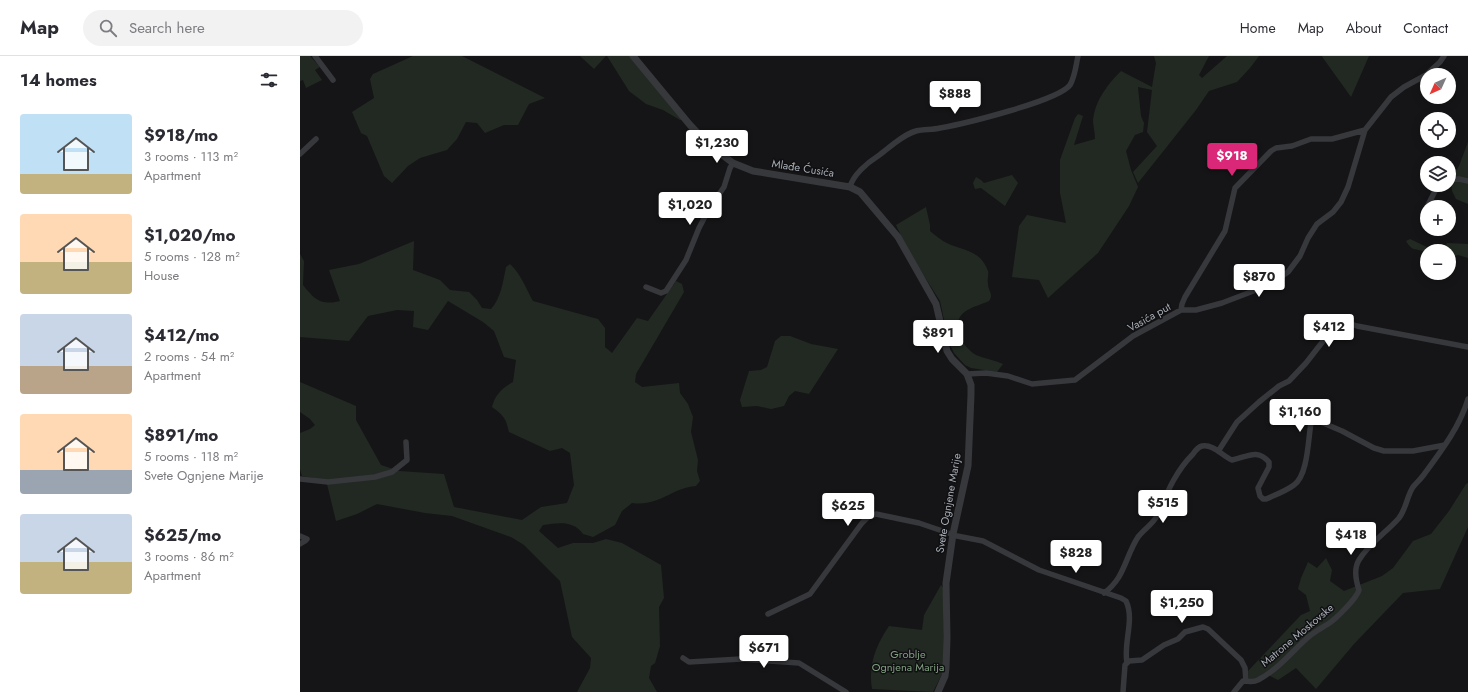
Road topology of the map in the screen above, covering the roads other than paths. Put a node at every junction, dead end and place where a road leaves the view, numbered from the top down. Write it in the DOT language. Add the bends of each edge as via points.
graph roads {
  1 [pos="315,56"];
  2 [pos="633,56"];
  3 [pos="1078,56"];
  4 [pos="1444,56"];
  5 [pos="333,80"];
  6 [pos="1365,130"];
  7 [pos="316,139"];
  8 [pos="300,154"];
  9 [pos="733,164"];
  10 [pos="1456,179"];
  11 [pos="1468,181"];
  12 [pos="850,187"];
  13 [pos="646,287"];
  14 [pos="1181,310"];
  15 [pos="1468,347"];
  16 [pos="967,374"];
  17 [pos="1468,399"];
  18 [pos="406,442"];
  19 [pos="1445,445"];
  20 [pos="1219,450"];
  21 [pos="300,479"];
  22 [pos="953,534"];
  23 [pos="300,536"];
  24 [pos="300,544"];
  25 [pos="1104,592"];
  26 [pos="768,614"];
  27 [pos="683,658"];
  28 [pos="1127,663"];
  29 [pos="1246,681"];
  30 [pos="846,692"];
  31 [pos="938,692"];
  32 [pos="1123,692"];
  33 [pos="1234,692"];
  1 -- 5 [label="street"];
  2 -- 9 [label="street, Mlađe Ćusića" via="699,135"];
  3 -- 12 [label="street" via="1074,76 1069,86 1059,94 987,116 915,132 902,138 869,162 851,182"];
  4 -- 6 [label="street, Vasića put" via="1426,75 1391,97"];
  6 -- 14 [label="street, Vasića put" via="1341,202 1317,224 1288,272 1269,285 1222,303 1196,310"];
  6 -- 14 [label="street" via="1332,139 1311,139 1292,146 1276,148 1265,157 1235,188 1225,231 1185,297"];
  7 -- 8 [label="street"];
  9 -- 12 [label="street, Mlađe Ćusića" via="753,171"];
  9 -- 13 [label="street" via="724,187 699,228 686,260 666,291 661,293"];
  10 -- 11 [label="street"];
  12 -- 16 [label="street" via="860,192 898,237 936,304 952,359"];
  14 -- 16 [label="street, Vasića put" via="1133,336 1075,380 1032,384 1008,376"];
  15 -- 20 [label="street" via="1340,322 1289,381 1279,386 1237,422"];
  16 -- 22 [label="street, Svete Ognjene Marije" via="971,395 968,466"];
  17 -- 19 [label="street, Matrone Moskovske" via="1461,421"];
  18 -- 21 [label="street" via="407,460 392,472 376,477 328,482"];
  19 -- 20 [label="street" via="1413,451 1384,451 1316,420 1312,421 1301,476 1293,486 1266,499 1260,496 1258,488 1269,467 1267,460 1258,454 1232,460"];
  19 -- 29 [label="street, Matrone Moskovske" via="1413,488 1399,518 1378,537 1359,560 1356,581 1359,590 1355,598 1330,623 1306,639 1275,670 1257,681"];
  20 -- 25 [label="street" via="1200,446 1186,461 1172,480 1155,520 1138,537 1118,580"];
  22 -- 25 [label="street" via="983,541 1038,570"];
  22 -- 26 [label="street" via="919,523 872,515 862,523 810,594"];
  22 -- 31 [label="street, Svete Ognjene Marije" via="946,583 946,668"];
  23 -- 24 [label="street" via="307,539"];
  25 -- 28 [label="street" via="1121,598 1129,606 1125,651"];
  27 -- 30 [label="street" via="689,662 741,659 800,663"];
  28 -- 29 [label="street" via="1142,660 1178,639 1185,632 1203,626 1241,660 1245,668"];
  28 -- 32 [label="street"];
  29 -- 33 [label="street, Matrone Moskovske" via="1243,681"];
}
